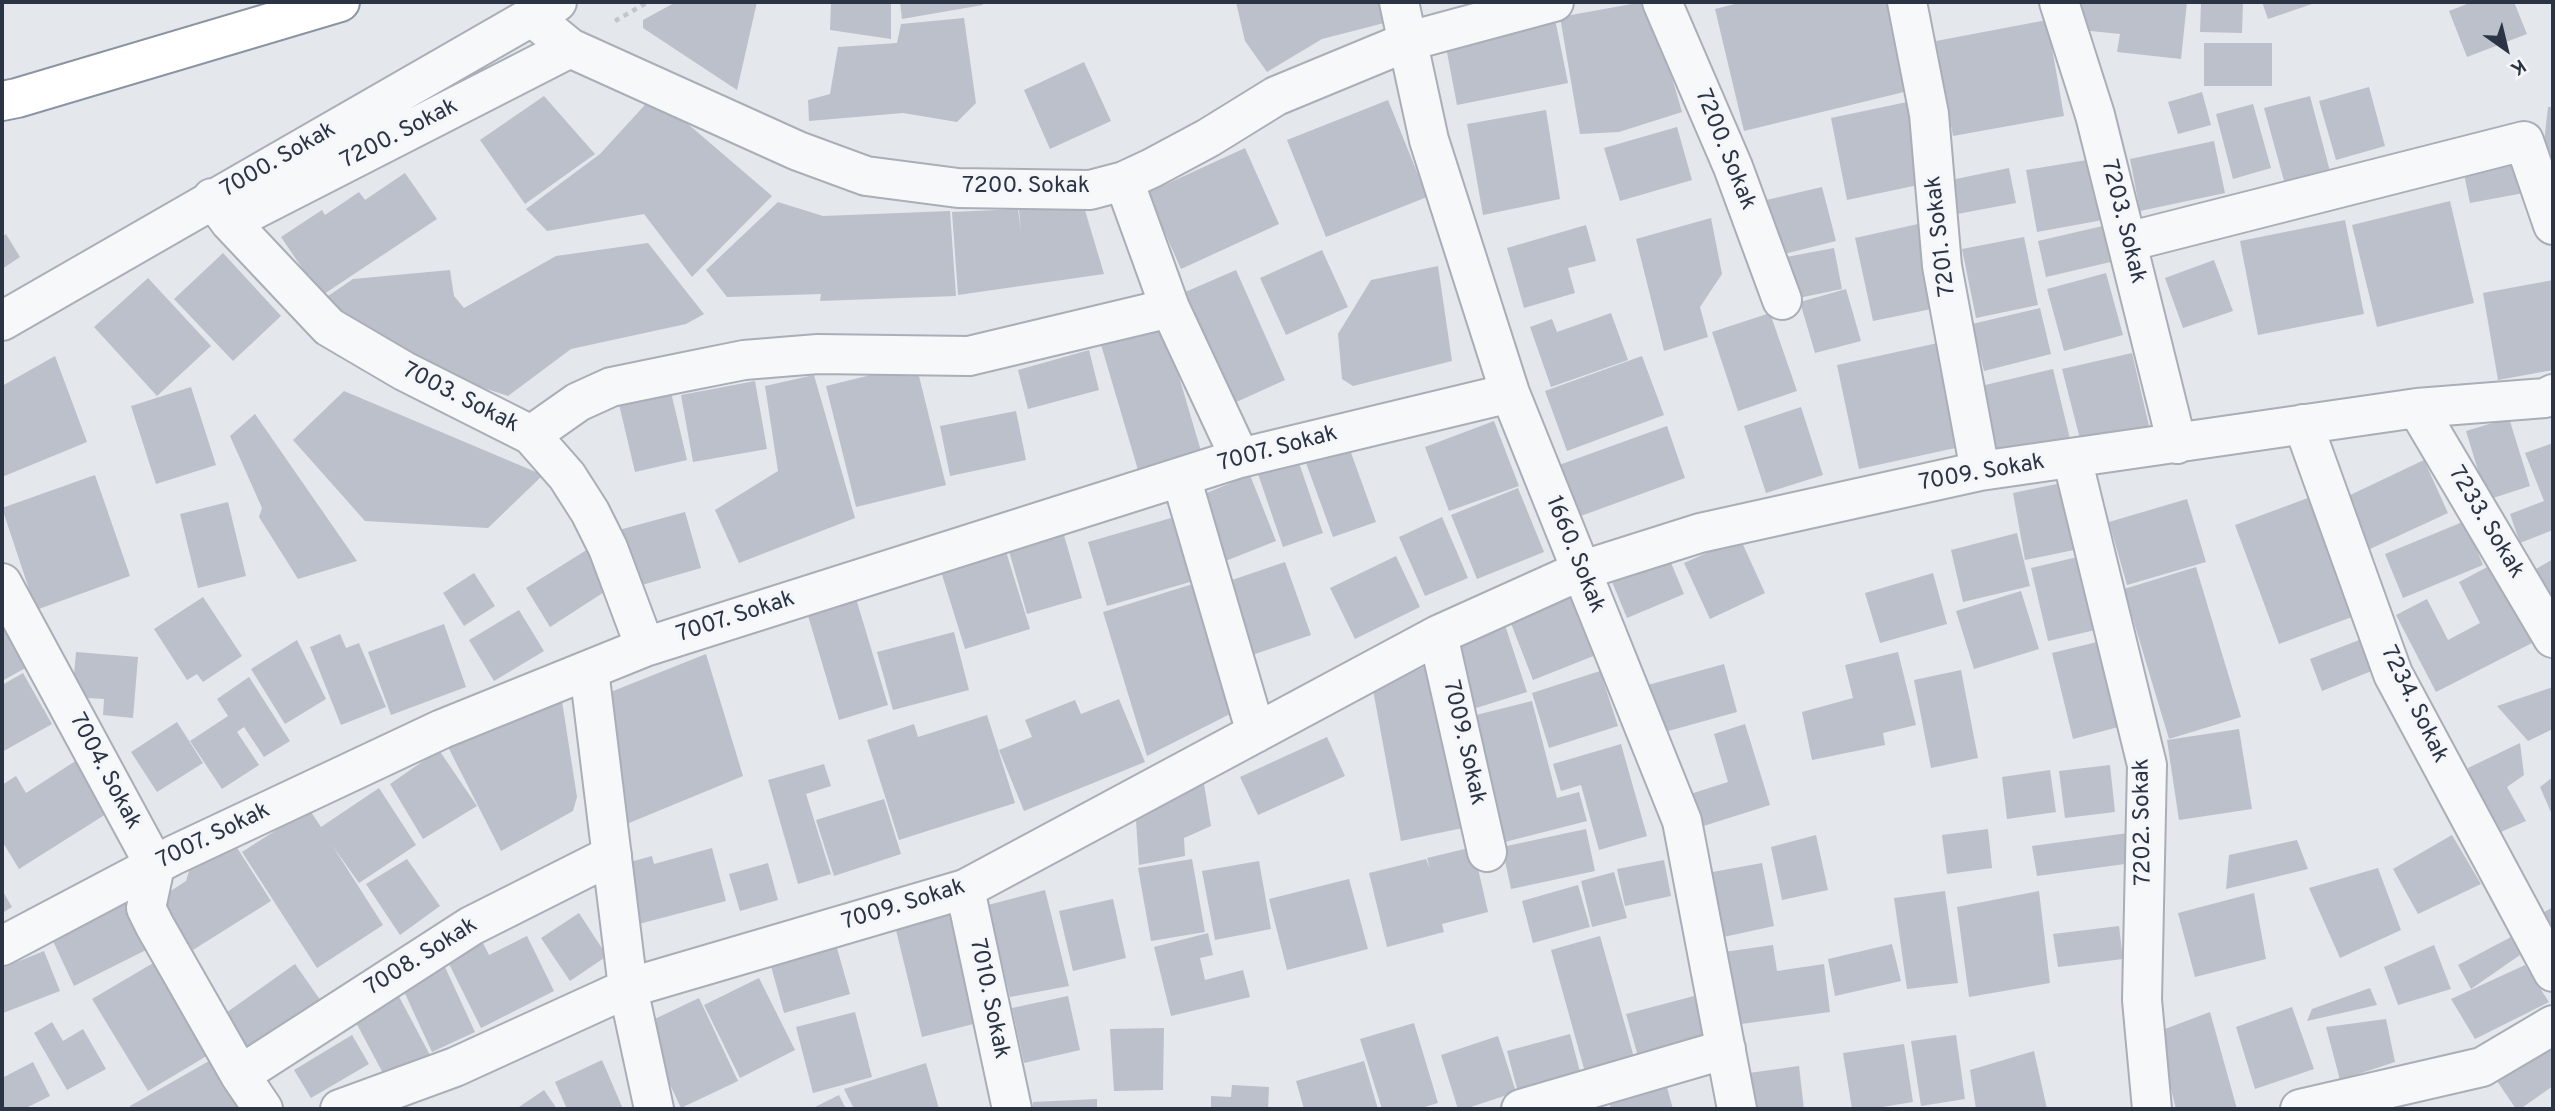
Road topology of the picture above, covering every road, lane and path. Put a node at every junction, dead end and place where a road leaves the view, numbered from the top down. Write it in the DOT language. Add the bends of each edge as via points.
graph roads {
  1 [pos="340,2"];
  2 [pos="1399,2"];
  3 [pos="1554,2"];
  4 [pos="1662,2"];
  5 [pos="1907,2"];
  6 [pos="2059,2"];
  7 [pos="544,9"];
  8 [pos="1409,41"];
  9 [pos="570,48"];
  10 [pos="2,100"];
  11 [pos="1124,181"];
  12 [pos="221,210"];
  13 [pos="2553,225"];
  14 [pos="2127,242"];
  15 [pos="1782,300"];
  16 [pos="1170,308"];
  17 [pos="2,321"];
  18 [pos="1510,393"];
  19 [pos="2551,399"];
  20 [pos="2417,408"];
  21 [pos="2303,424"];
  22 [pos="531,435"];
  23 [pos="2177,444"];
  24 [pos="1240,458"];
  25 [pos="2072,458"];
  26 [pos="1980,471"];
  27 [pos="1181,477"];
  28 [pos="1580,571"];
  29 [pos="2,583"];
  30 [pos="1438,635"];
  31 [pos="2553,638"];
  32 [pos="645,647"];
  33 [pos="589,670"];
  34 [pos="1256,733"];
  35 [pos="1487,852"];
  36 [pos="612,855"];
  37 [pos="155,866"];
  38 [pos="965,889"];
  39 [pos="2,946"];
  40 [pos="2553,972"];
  41 [pos="628,988"];
  42 [pos="2553,1025"];
  43 [pos="1726,1049"];
  44 [pos="240,1075"];
  45 [pos="263,1109"];
  46 [pos="340,1109"];
  47 [pos="654,1109"];
  48 [pos="1012,1109"];
  49 [pos="1521,1109"];
  50 [pos="1737,1109"];
  51 [pos="2152,1109"];
  52 [pos="2300,1109"];
  1 -- 10 [label="highway"];
  2 -- 8 [label="street, 1660. Sokak"];
  3 -- 8 [label="street, 7200. Sokak"];
  4 -- 15 [label="street, 7200. Sokak" via="1733,167"];
  5 -- 26 [label="street, 7201. Sokak" via="1929,114 1942,267"];
  6 -- 14 [label="street, 7203. Sokak" via="2095,115"];
  7 -- 9 [label="street, 7200. Sokak"];
  7 -- 12 [label="street, 7000. Sokak"];
  8 -- 11 [label="street, 7200. Sokak" via="1276,96"];
  8 -- 18 [label="street, 1660. Sokak" via="1429,140"];
  9 -- 11 [label="street, 7200. Sokak" via="798,151 866,176 958,188 1090,190"];
  9 -- 12 [label="street, 7200. Sokak"];
  11 -- 16 [label="street"];
  12 -- 17 [label="street, 7000. Sokak"];
  12 -- 22 [label="street, 7003. Sokak" via="328,327"];
  13 -- 14 [label="street" via="2524,141"];
  14 -- 23 [label="street, 7203. Sokak"];
  16 -- 22 [label="street" via="969,356 818,354 708,367 611,387 578,402"];
  16 -- 24 [label="street"];
  18 -- 24 [label="street, 7007. Sokak"];
  18 -- 28 [label="street, 1660. Sokak"];
  19 -- 20 [label="street, 7009. Sokak"];
  20 -- 21 [label="street, 7009. Sokak"];
  20 -- 31 [label="street, 7233. Sokak"];
  21 -- 23 [label="street, 7009. Sokak"];
  21 -- 40 [label="street, 7234. Sokak" via="2393,674"];
  22 -- 32 [label="street, 7003. Sokak" via="567,476 590,512"];
  23 -- 25 [label="street, 7009. Sokak"];
  24 -- 27 [label="street, 7007. Sokak"];
  25 -- 26 [label="street, 7009. Sokak"];
  25 -- 51 [label="street, 7202. Sokak" via="2147,765 2142,1000"];
  26 -- 28 [label="street, 7009. Sokak" via="1700,533"];
  27 -- 32 [label="street, 7007. Sokak"];
  27 -- 34 [label="street"];
  28 -- 30 [label="street, 7009. Sokak"];
  28 -- 43 [label="street, 1660. Sokak" via="1682,821"];
  29 -- 37 [label="street, 7004. Sokak"];
  30 -- 34 [label="street, 7009. Sokak"];
  30 -- 35 [label="street, 7009. Sokak"];
  32 -- 33 [label="street, 7007. Sokak"];
  33 -- 36 [label="street"];
  33 -- 37 [label="street, 7007. Sokak" via="442,729"];
  34 -- 38 [label="street, 7009. Sokak"];
  36 -- 41 [label="street"];
  36 -- 44 [label="street, 7008. Sokak" via="471,926"];
  37 -- 39 [label="street, 7007. Sokak"];
  37 -- 44 [label="street" via="146,908"];
  38 -- 41 [label="street, 7009. Sokak"];
  38 -- 48 [label="street, 7010. Sokak"];
  41 -- 46 [label="street, 7009. Sokak" via="455,1067"];
  41 -- 47 [label="street"];
  42 -- 52 [label="street" via="2482,1067"];
  43 -- 49 [label="street"];
  43 -- 50 [label="street, 1660. Sokak"];
  44 -- 45 [label="street"];
}
